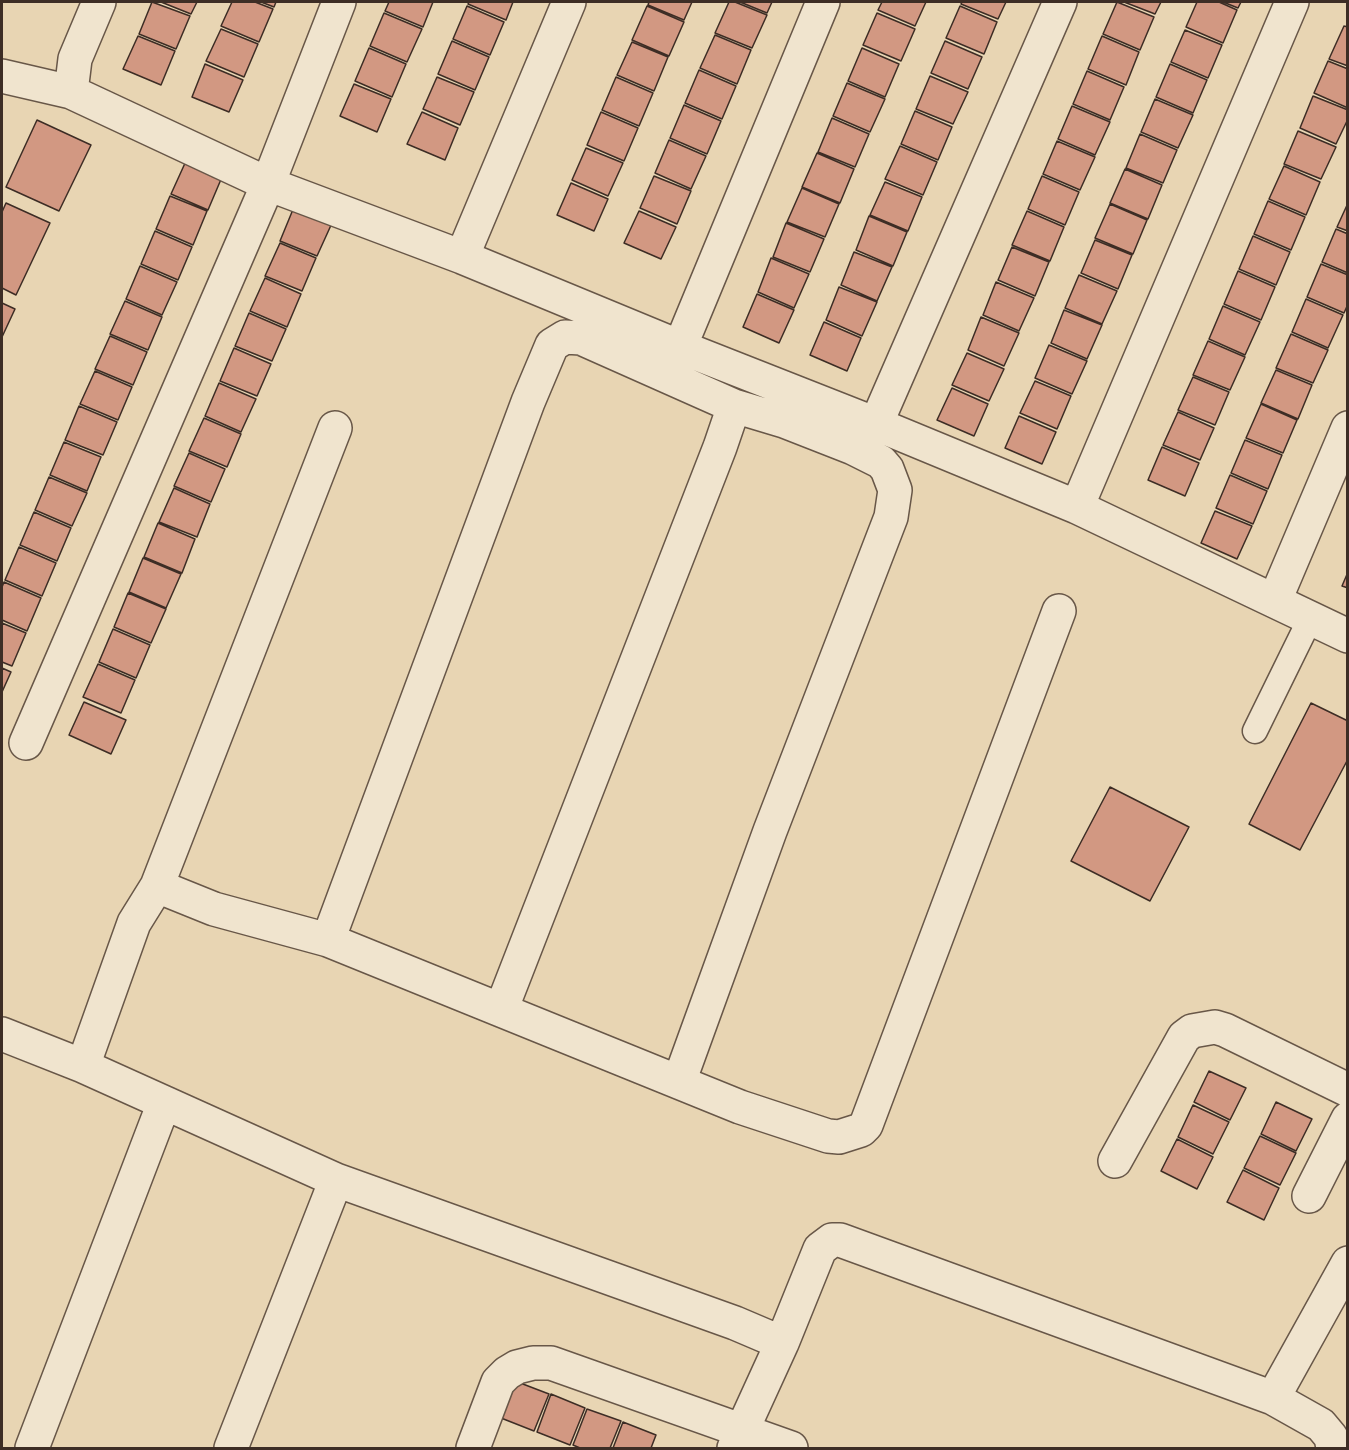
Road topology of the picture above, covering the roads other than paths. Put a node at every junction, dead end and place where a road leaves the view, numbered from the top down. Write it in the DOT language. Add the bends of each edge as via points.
graph roads {
  1 [pos="99,2"];
  2 [pos="339,2"];
  3 [pos="569,2"];
  4 [pos="823,2"];
  5 [pos="1060,2"];
  6 [pos="1292,2"];
  7 [pos="2,76"];
  8 [pos="71,92"];
  9 [pos="268,184"];
  10 [pos="462,257"];
  11 [pos="680,347"];
  12 [pos="734,406"];
  13 [pos="876,424"];
  14 [pos="335,428"];
  15 [pos="1347,428"];
  16 [pos="1077,507"];
  17 [pos="1275,600"];
  18 [pos="1059,611"];
  19 [pos="1311,617"];
  20 [pos="1347,636"];
  21 [pos="1255,732"];
  22 [pos="26,743"];
  23 [pos="157,886"];
  24 [pos="328,940"];
  25 [pos="501,1010"];
  26 [pos="2,1034"];
  27 [pos="82,1066"];
  28 [pos="679,1082"];
  29 [pos="1347,1090"];
  30 [pos="164,1103"];
  31 [pos="1347,1119"];
  32 [pos="1115,1161"];
  33 [pos="336,1180"];
  34 [pos="1309,1196"];
  35 [pos="1347,1263"];
  36 [pos="782,1342"];
  37 [pos="1273,1398"];
  38 [pos="738,1439"];
  39 [pos="32,1449"];
  40 [pos="231,1449"];
  41 [pos="473,1449"];
  42 [pos="790,1449"];
  43 [pos="1333,1449"];
  1 -- 8 [label="street" via="75,59"];
  2 -- 9 [label="street"];
  3 -- 10 [label="street"];
  4 -- 11 [label="street"];
  5 -- 13 [label="street"];
  6 -- 16 [label="street"];
  7 -- 8 [label="street"];
  8 -- 9 [label="street"];
  9 -- 10 [label="street"];
  9 -- 22 [label="street"];
  10 -- 11 [label="street"];
  11 -- 13 [label="street"];
  12 -- 24 [label="street" via="581,338 565,337 552,345"];
  12 -- 25 [label="street"];
  12 -- 28 [label="street" via="854,447 881,462 892,480 895,498"];
  13 -- 16 [label="street"];
  14 -- 23 [label="street"];
  15 -- 17 [label="street"];
  16 -- 17 [label="street"];
  17 -- 19 [label="street"];
  18 -- 28 [label="street" via="866,1125 851,1134 828,1136"];
  19 -- 20 [label="street"];
  19 -- 21 [label="lane"];
  23 -- 24 [label="street" via="214,909"];
  23 -- 27 [label="street" via="134,923"];
  24 -- 25 [label="street"];
  25 -- 28 [label="street"];
  26 -- 27 [label="street"];
  27 -- 30 [label="street"];
  29 -- 32 [label="street" via="1225,1030 1192,1031 1184,1037"];
  30 -- 33 [label="street"];
  30 -- 39 [label="street"];
  31 -- 34 [label="street"];
  33 -- 36 [label="street"];
  33 -- 40 [label="street"];
  35 -- 37 [label="street"];
  36 -- 37 [label="street" via="820,1249 832,1240 840,1240"];
  36 -- 38 [label="street"];
  37 -- 43 [label="street" via="1321,1425 1331,1437"];
  38 -- 41 [label="street" via="551,1363 533,1363 517,1367 498,1382"];
  38 -- 42 [label="street"];
}
